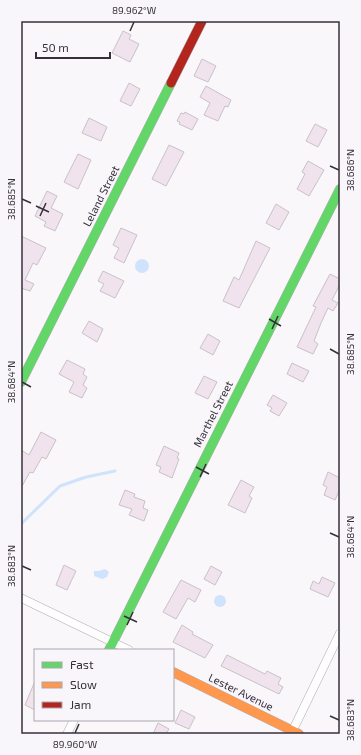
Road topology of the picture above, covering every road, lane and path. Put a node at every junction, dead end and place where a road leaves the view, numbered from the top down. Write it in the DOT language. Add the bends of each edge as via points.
graph roads {
  1 [pos="202,21"];
  2 [pos="340,189"];
  3 [pos="21,382"];
  4 [pos="21,598"];
  5 [pos="340,633"];
  6 [pos="111,646"];
  7 [pos="124,649"];
  8 [pos="174,673"];
  9 [pos="74,721"];
  10 [pos="294,733"];
  11 [pos="67,734"];
  1 -- 3 [label="street, Leland Street"];
  2 -- 6 [label="street, Marthel Street"];
  4 -- 6 [label="street"];
  5 -- 10 [label="street"];
  6 -- 7 [label="street"];
  8 -- 10 [label="street, Lester Avenue"];
  9 -- 11 [label="street"];
}
